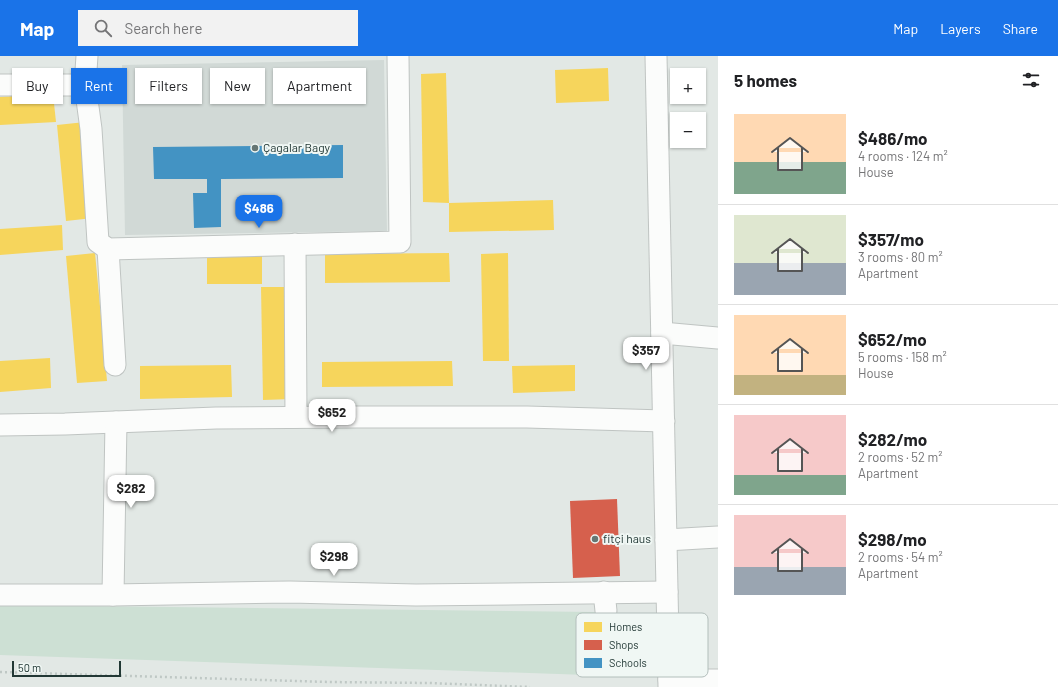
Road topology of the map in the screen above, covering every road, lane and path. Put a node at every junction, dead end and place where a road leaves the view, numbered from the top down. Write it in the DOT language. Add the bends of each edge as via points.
graph roads {
  1 [pos="87,56"];
  2 [pos="398,56"];
  3 [pos="656,56"];
  4 [pos="86,68"];
  5 [pos="0,85"];
  6 [pos="71,85"];
  7 [pos="88,104"];
  8 [pos="295,244"];
  9 [pos="108,249"];
  10 [pos="662,333"];
  11 [pos="718,338"];
  12 [pos="115,364"];
  13 [pos="296,417"];
  14 [pos="664,421"];
  15 [pos="116,422"];
  16 [pos="0,425"];
  17 [pos="718,537"];
  18 [pos="666,540"];
  19 [pos="667,592"];
  20 [pos="0,595"];
  21 [pos="114,595"];
  22 [pos="667,613"];
  23 [pos="0,672"];
  24 [pos="718,680"];
  25 [pos="669,683"];
  26 [pos="530,687"];
  1 -- 4 [label="street"];
  2 -- 8 [label="street" via="400,242"];
  3 -- 10 [label="street"];
  5 -- 6 [label="street"];
  7 -- 9 [label="street" via="98,242"];
  8 -- 9 [label="street"];
  8 -- 13 [label="street"];
  9 -- 12 [label="street"];
  10 -- 11 [label="street"];
  10 -- 14 [label="street"];
  13 -- 14 [label="street" via="527,416"];
  13 -- 15 [label="street"];
  14 -- 18 [label="street"];
  15 -- 16 [label="street"];
  15 -- 21 [label="street"];
  17 -- 18 [label="street"];
  18 -- 19 [label="street"];
  19 -- 21 [label="street" via="605,602 290,592"];
  19 -- 22 [label="street"];
  20 -- 21 [label="street"];
  23 -- 26 [label="path"];
  24 -- 25 [label="street"];
}
